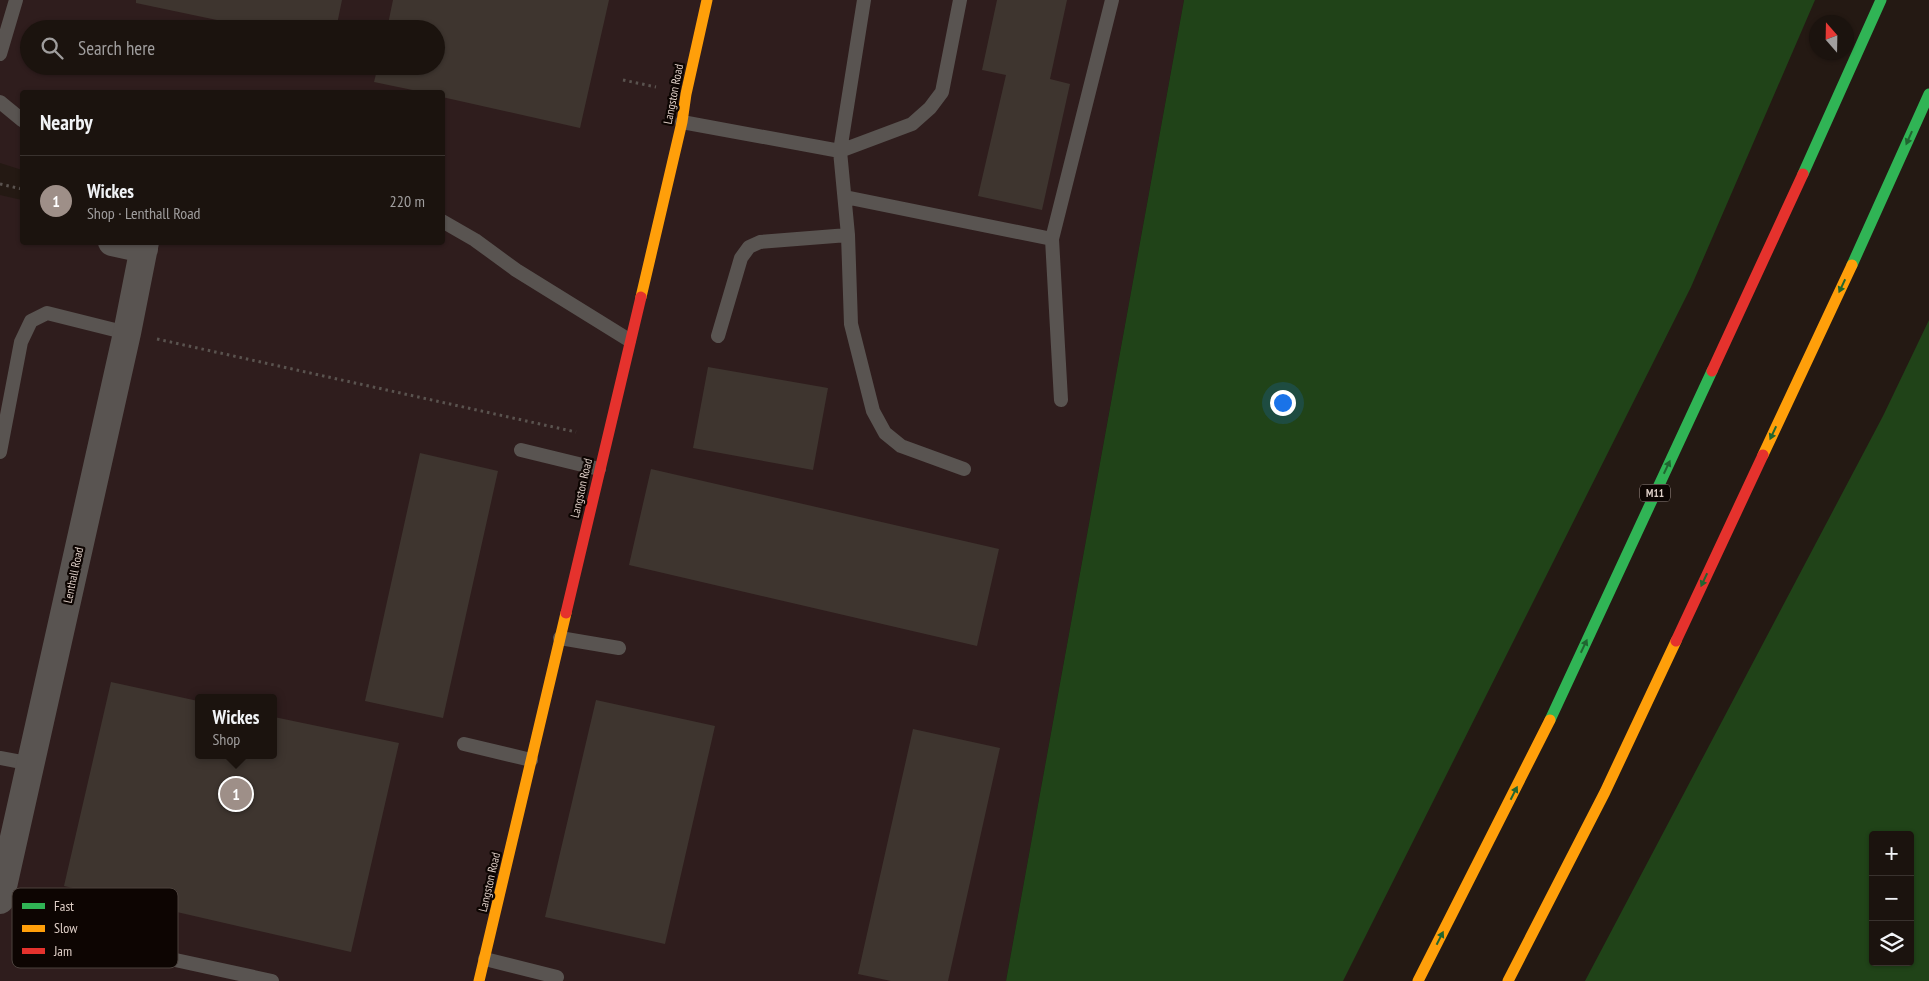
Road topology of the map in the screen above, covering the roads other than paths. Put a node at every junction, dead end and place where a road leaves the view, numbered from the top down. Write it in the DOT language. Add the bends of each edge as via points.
graph roads {
  1 [pos="16,0"];
  2 [pos="707,0"];
  3 [pos="864,0"];
  4 [pos="960,0"];
  5 [pos="1112,0"];
  6 [pos="1881,0"];
  7 [pos="0,54"];
  8 [pos="1929,94"];
  9 [pos="0,102"];
  10 [pos="20,118"];
  11 [pos="682,122"];
  12 [pos="840,151"];
  13 [pos="845,197"];
  14 [pos="445,224"];
  15 [pos="848,235"];
  16 [pos="1052,239"];
  17 [pos="144,246"];
  18 [pos="127,333"];
  19 [pos="718,336"];
  20 [pos="629,340"];
  21 [pos="1061,400"];
  22 [pos="521,450"];
  23 [pos="0,452"];
  24 [pos="599,469"];
  25 [pos="964,469"];
  26 [pos="560,638"];
  27 [pos="619,648"];
  28 [pos="464,744"];
  29 [pos="0,758"];
  30 [pos="531,760"];
  31 [pos="32,764"];
  32 [pos="0,900"];
  33 [pos="485,959"];
  34 [pos="178,960"];
  35 [pos="557,977"];
  36 [pos="272,981"];
  37 [pos="479,981"];
  38 [pos="1418,981"];
  39 [pos="1508,981"];
  1 -- 7 [label="lane"];
  2 -- 11 [label="main road, Langston Road"];
  3 -- 12 [label="lane"];
  4 -- 12 [label="lane" via="942,92 930,108 912,124"];
  5 -- 16 [label="lane"];
  38 -- 6 [label="main road, M11, one-way" via="1535,752"];
  8 -- 39 [label="main road, one-way" via="1605,792"];
  9 -- 10 [label="lane"];
  11 -- 12 [label="lane"];
  11 -- 20 [label="main road, Langston Road"];
  12 -- 13 [label="lane"];
  13 -- 15 [label="lane"];
  13 -- 16 [label="lane"];
  14 -- 20 [label="lane"];
  15 -- 19 [label="lane" via="760,242 749,247 741,258"];
  15 -- 25 [label="lane" via="851,324 873,411 885,433 901,446"];
  16 -- 21 [label="lane"];
  17 -- 18 [label="street, Lenthall Road"];
  18 -- 23 [label="lane" via="47,313 31,321 21,342"];
  18 -- 31 [label="street, Lenthall Road"];
  20 -- 24 [label="main road, Langston Road"];
  22 -- 24 [label="lane"];
  24 -- 26 [label="main road, Langston Road"];
  26 -- 27 [label="lane"];
  26 -- 30 [label="main road, Langston Road"];
  28 -- 30 [label="lane"];
  29 -- 31 [label="lane"];
  30 -- 33 [label="main road, Langston Road"];
  31 -- 32 [label="street, Lenthall Road"];
  33 -- 35 [label="lane"];
  33 -- 37 [label="main road, Langston Road"];
  34 -- 36 [label="lane"];
}
